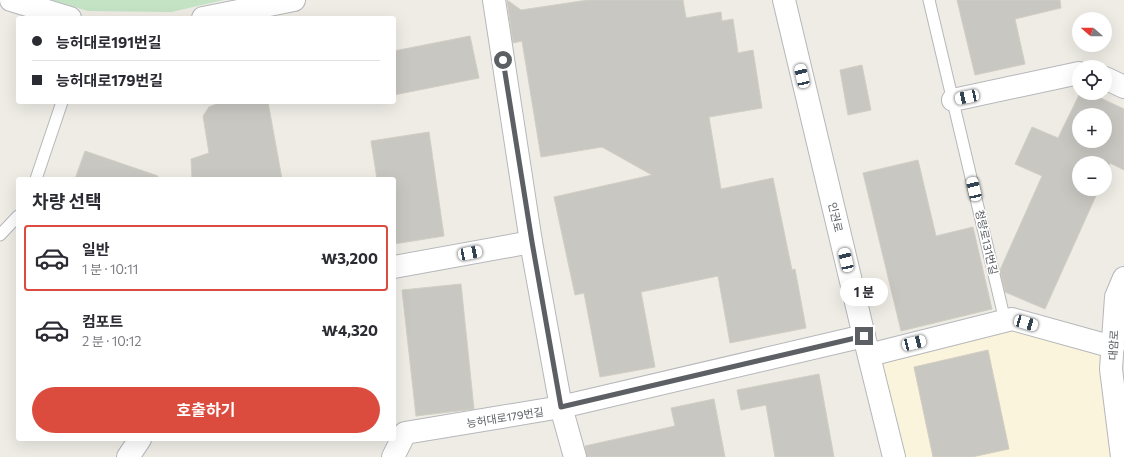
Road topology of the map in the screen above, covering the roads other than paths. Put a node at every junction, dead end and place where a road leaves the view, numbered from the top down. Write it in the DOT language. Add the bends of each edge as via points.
graph roads {
  1 [pos="11,0"];
  2 [pos="294,0"];
  3 [pos="494,0"];
  4 [pos="784,0"];
  5 [pos="929,0"];
  6 [pos="63,16"];
  7 [pos="213,16"];
  8 [pos="1072,74"];
  9 [pos="1112,81"];
  10 [pos="1124,87"];
  11 [pos="953,100"];
  12 [pos="61,104"];
  13 [pos="37,177"];
  14 [pos="16,218"];
  15 [pos="0,235"];
  16 [pos="532,242"];
  17 [pos="396,267"];
  18 [pos="1124,278"];
  19 [pos="1005,321"];
  20 [pos="866,345"];
  21 [pos="1112,347"];
  22 [pos="1119,391"];
  23 [pos="561,407"];
  24 [pos="139,441"];
  25 [pos="128,457"];
  26 [pos="393,457"];
  27 [pos="575,457"];
  28 [pos="894,457"];
  29 [pos="1122,457"];
  1 -- 6 [label="street"];
  2 -- 7 [label="street"];
  3 -- 16 [label="street"];
  4 -- 20 [label="street, 인권로"];
  5 -- 11 [label="lane, 청량로131번길"];
  8 -- 11 [label="street"];
  9 -- 10 [label="street"];
  11 -- 19 [label="lane, 청량로131번길"];
  12 -- 13 [label="lane"];
  14 -- 15 [label="lane"];
  16 -- 17 [label="street"];
  16 -- 23 [label="street"];
  18 -- 21 [label="street, 대암로" via="1116,296"];
  19 -- 20 [label="street, 능허대로179번길"];
  19 -- 21 [label="street, 능허대로179번길" via="1012,319"];
  20 -- 23 [label="street, 능허대로179번길"];
  20 -- 28 [label="street, 인권로"];
  21 -- 22 [label="street, 대암로" via="1111,369"];
  22 -- 29 [label="street, 대암로"];
  23 -- 26 [label="street, 능허대로179번길" via="405,433"];
  23 -- 27 [label="street"];
  24 -- 25 [label="street"];
}
